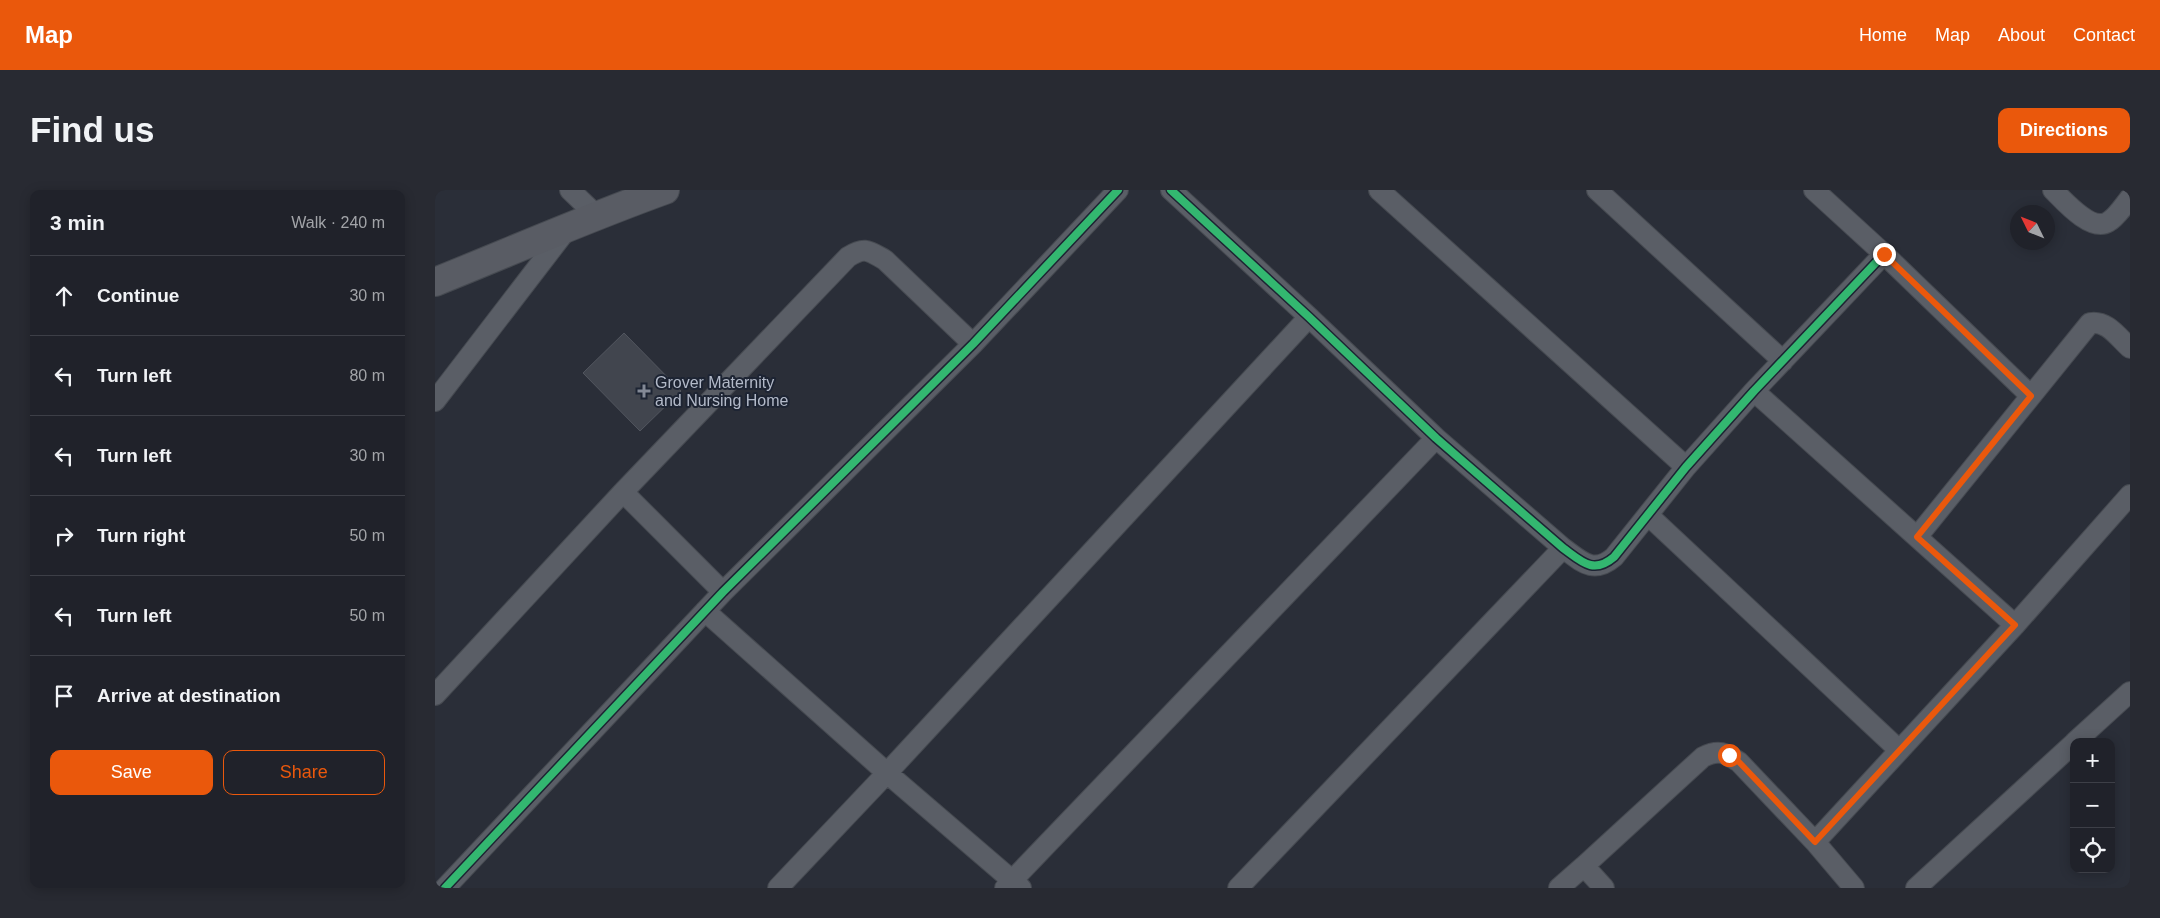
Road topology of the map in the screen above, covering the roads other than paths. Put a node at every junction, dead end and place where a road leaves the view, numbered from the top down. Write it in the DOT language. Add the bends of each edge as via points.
graph roads {
  1 [pos="665,190"];
  2 [pos="1118,190"];
  3 [pos="1171,190"];
  4 [pos="1379,190"];
  5 [pos="1597,190"];
  6 [pos="1814,190"];
  7 [pos="2053,190"];
  8 [pos="583,198"];
  9 [pos="2130,198"];
  10 [pos="567,230"];
  11 [pos="1884,254"];
  12 [pos="435,282"];
  13 [pos="1309,317"];
  14 [pos="973,344"];
  15 [pos="2130,348"];
  16 [pos="1783,361"];
  17 [pos="1754,391"];
  18 [pos="2031,396"];
  19 [pos="435,401"];
  20 [pos="1436,438"];
  21 [pos="1686,467"];
  22 [pos="623,492"];
  23 [pos="2130,495"];
  24 [pos="1648,515"];
  25 [pos="1917,537"];
  26 [pos="1563,548"];
  27 [pos="723,592"];
  28 [pos="705,611"];
  29 [pos="2015,625"];
  30 [pos="2130,692"];
  31 [pos="435,695"];
  32 [pos="2079,738"];
  33 [pos="2070,747"];
  34 [pos="1898,749"];
  35 [pos="887,774"];
  36 [pos="1815,842"];
  37 [pos="1584,866"];
  38 [pos="1013,885"];
  39 [pos="445,888"];
  40 [pos="777,888"];
  41 [pos="1238,888"];
  42 [pos="1559,888"];
  43 [pos="1604,888"];
  44 [pos="1854,888"];
  45 [pos="1916,888"];
  1 -- 8 [label="street"];
  2 -- 14 [label="street"];
  3 -- 13 [label="street"];
  4 -- 21 [label="street"];
  5 -- 16 [label="street"];
  6 -- 11 [label="street"];
  7 -- 9 [label="street" via="2087,221 2100,224 2108,222"];
  8 -- 10 [label="street"];
  10 -- 12 [label="street"];
  10 -- 19 [label="street"];
  11 -- 16 [label="street"];
  11 -- 18 [label="street"];
  13 -- 20 [label="street"];
  13 -- 35 [label="street"];
  14 -- 22 [label="street" via="885,260 869,251 859,250 848,257"];
  14 -- 27 [label="street"];
  15 -- 18 [label="street" via="2099,321 2090,323"];
  16 -- 17 [label="street"];
  17 -- 21 [label="street"];
  17 -- 25 [label="street"];
  18 -- 25 [label="street"];
  20 -- 26 [label="street"];
  20 -- 38 [label="street"];
  21 -- 24 [label="street"];
  22 -- 27 [label="street"];
  22 -- 31 [label="street"];
  23 -- 29 [label="street"];
  24 -- 26 [label="street" via="1606,564 1583,563"];
  24 -- 34 [label="street"];
  25 -- 29 [label="street"];
  26 -- 41 [label="street"];
  27 -- 28 [label="street"];
  28 -- 35 [label="street"];
  28 -- 39 [label="street"];
  29 -- 34 [label="street"];
  30 -- 32 [label="street"];
  33 -- 45 [label="street"];
  34 -- 36 [label="street"];
  35 -- 38 [label="street"];
  35 -- 40 [label="street"];
  36 -- 37 [label="street" via="1739,762 1729,755 1715,752 1703,757"];
  36 -- 44 [label="street"];
  37 -- 42 [label="street"];
  37 -- 43 [label="street"];
}
